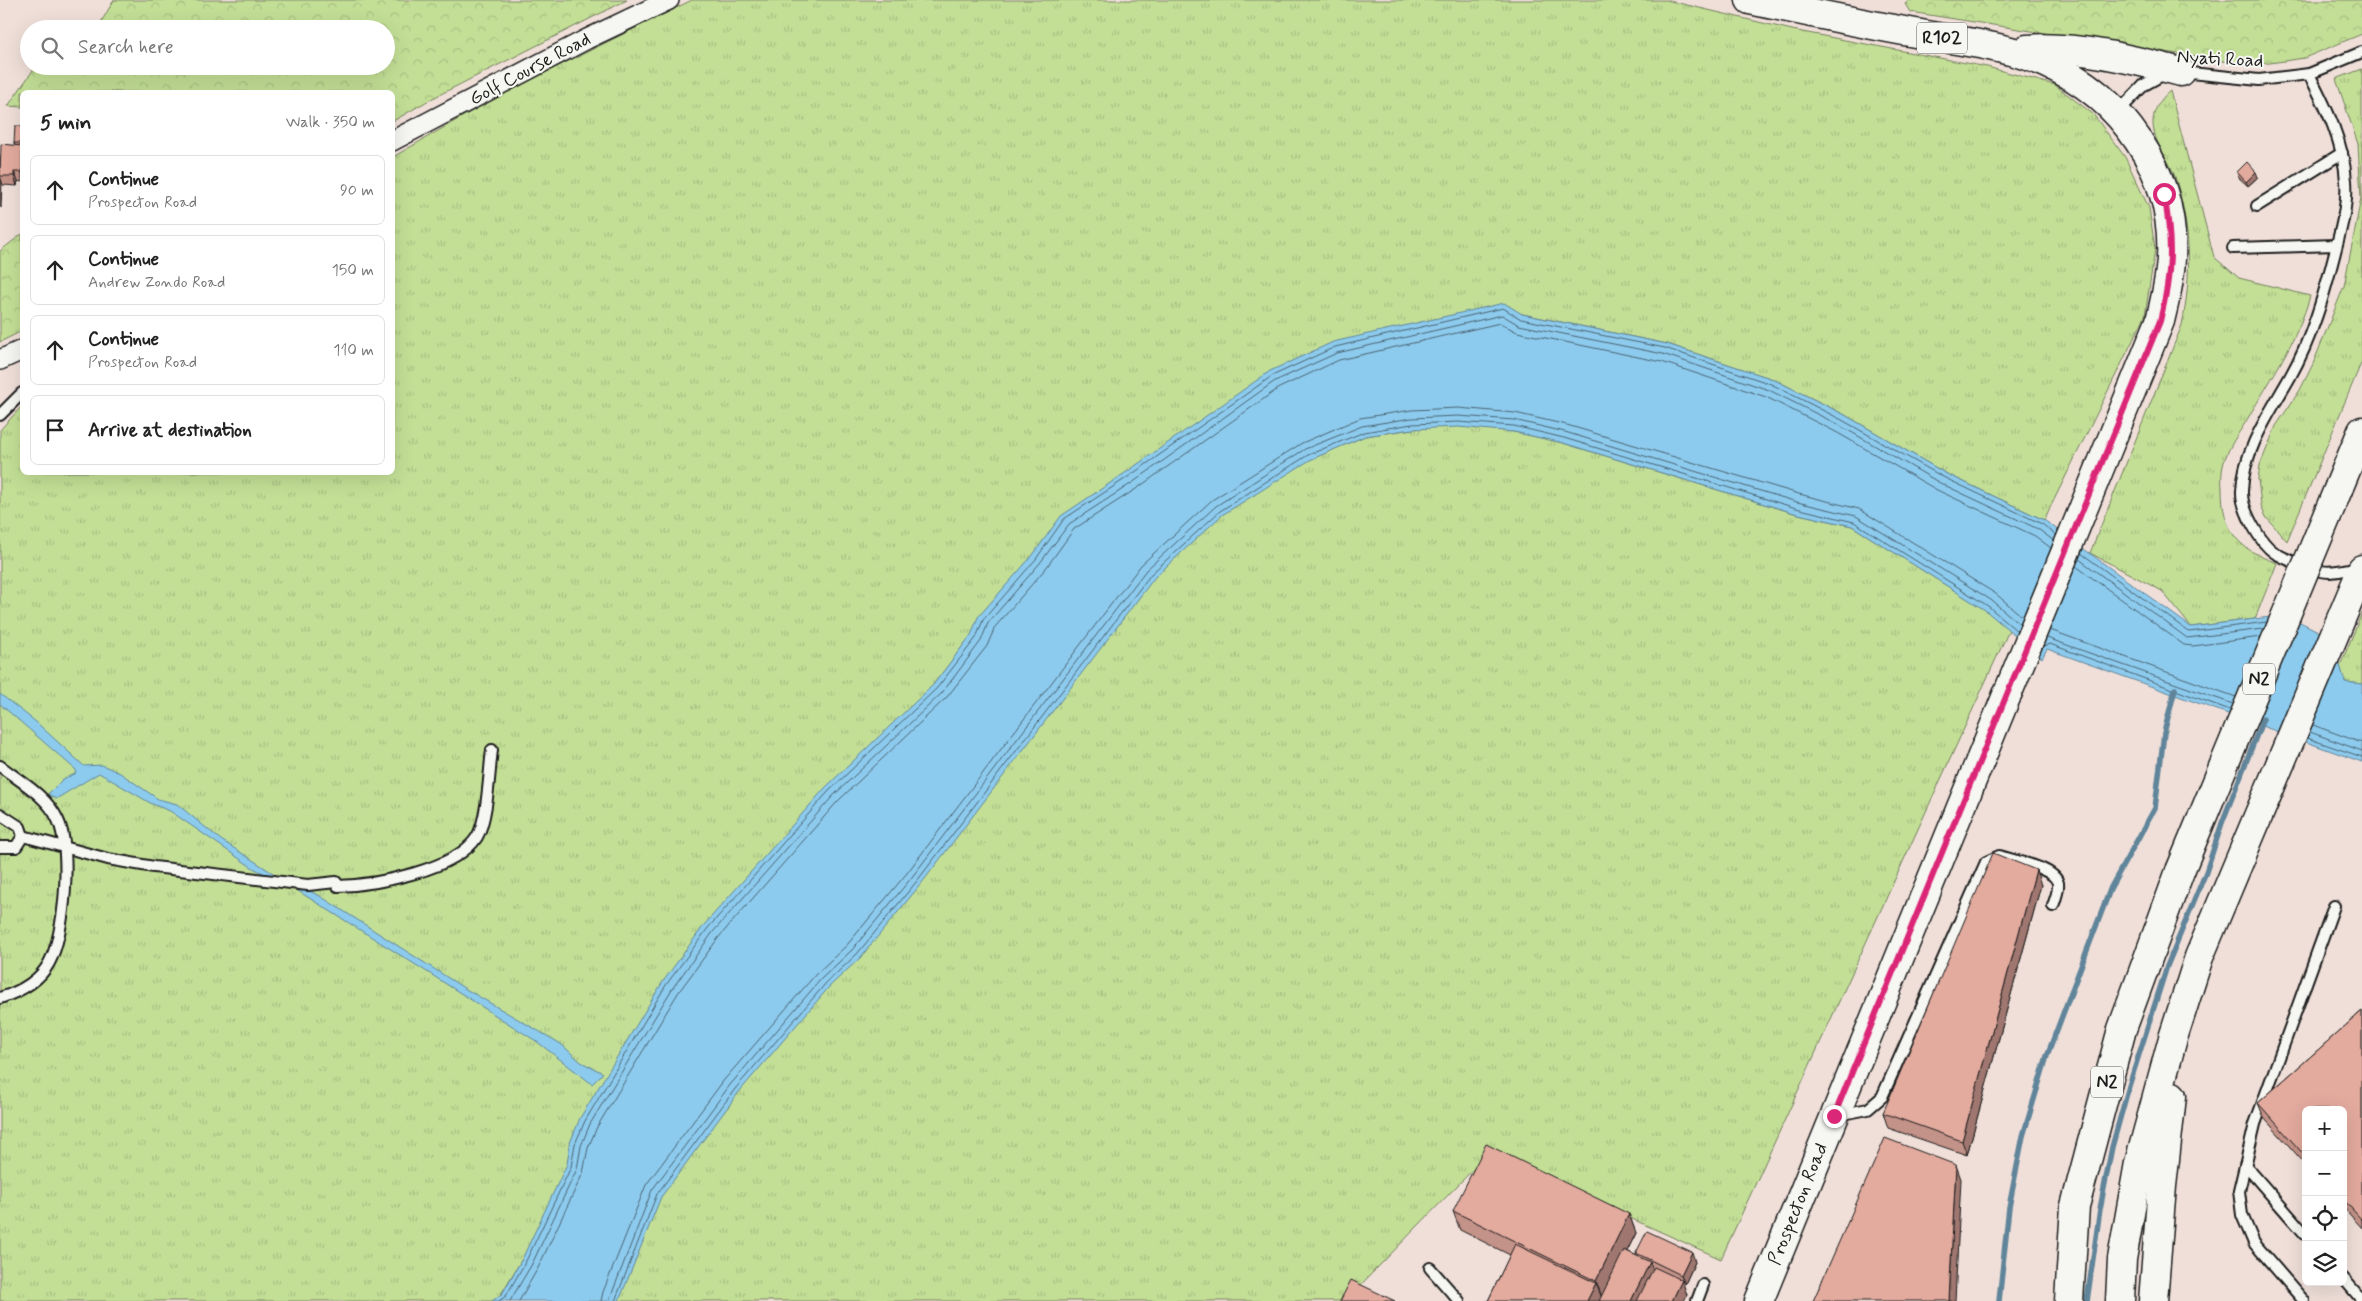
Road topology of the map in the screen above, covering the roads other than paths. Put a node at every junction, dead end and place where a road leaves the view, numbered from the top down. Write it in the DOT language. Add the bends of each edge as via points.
graph roads {
  1 [pos="669,0"];
  2 [pos="1750,0"];
  3 [pos="2016,52"];
  4 [pos="2362,52"];
  5 [pos="2181,72"];
  6 [pos="2309,74"];
  7 [pos="2118,113"];
  8 [pos="395,139"];
  9 [pos="2342,153"];
  10 [pos="2256,206"];
  11 [pos="2336,245"];
  12 [pos="2234,248"];
  13 [pos="20,351"];
  14 [pos="0,360"];
  15 [pos="20,395"];
  16 [pos="0,415"];
  17 [pos="2362,431"];
  18 [pos="2362,567"];
  19 [pos="492,750"];
  20 [pos="0,766"];
  21 [pos="0,814"];
  22 [pos="23,836"];
  23 [pos="0,847"];
  24 [pos="64,848"];
  25 [pos="2053,906"];
  26 [pos="2334,906"];
  27 [pos="0,998"];
  28 [pos="2173,1038"];
  29 [pos="1834,1116"];
  30 [pos="2245,1165"];
  31 [pos="2075,1206"];
  32 [pos="2302,1230"];
  33 [pos="1430,1268"];
  34 [pos="2347,1283"];
  35 [pos="1703,1285"];
  36 [pos="2362,1300"];
  37 [pos="1459,1301"];
  38 [pos="1697,1301"];
  39 [pos="1758,1301"];
  40 [pos="2055,1301"];
  41 [pos="2069,1301"];
  42 [pos="2120,1301"];
  43 [pos="2153,1301"];
  44 [pos="2304,1301"];
  1 -- 8 [label="street, Golf Course Road"];
  2 -- 3 [label="main road, R102"];
  3 -- 5 [label="main road" via="2041,48 2069,51"];
  3 -- 7 [label="main road, R102" via="2072,76"];
  4 -- 6 [label="lane, Nyati Road"];
  5 -- 6 [label="lane, Nyati Road" via="2259,80"];
  5 -- 7 [label="lane, Nyati Road" via="2159,75 2144,85"];
  6 -- 9 [label="lane" via="2327,109"];
  7 -- 29 [label="main road, Prospecton Road / R102" via="2141,145 2164,194 2171,258 2160,321"];
  9 -- 10 [label="lane"];
  9 -- 11 [label="lane" via="2346,182"];
  11 -- 12 [label="lane"];
  11 -- 18 [label="lane" via="2322,301 2300,360 2248,458 2242,492 2247,516 2274,552 2320,571"];
  13 -- 14 [label="street"];
  15 -- 16 [label="lane"];
  17 -- 31 [label="main road, N2, bridge" via="2180,871 2122,1029"];
  18 -- 28 [label="main road" via="2199,957"];
  19 -- 24 [label="lane" via="485,810 477,837 461,852 443,862 388,880 363,885 338,886 336,882 308,885 154,867 108,860"];
  20 -- 24 [label="lane" via="49,806 59,821"];
  21 -- 22 [label="lane" via="20,827"];
  22 -- 23 [label="lane" via="16,847"];
  22 -- 24 [label="lane"];
  24 -- 27 [label="lane" via="64,909 49,963 20,991"];
  25 -- 29 [label="lane" via="2058,884 2046,870 1999,856 1986,862 1882,1097 1868,1110"];
  26 -- 30 [label="lane" via="2255,1124"];
  28 -- 42 [label="main road" via="2140,1163 2122,1259"];
  28 -- 43 [label="main road" via="2177,1056"];
  29 -- 39 [label="main road, Prospecton Road / R102"];
  30 -- 32 [label="lane"];
  30 -- 44 [label="lane" via="2239,1191 2242,1214 2254,1243"];
  31 -- 40 [label="main road"];
  31 -- 41 [label="main road, N2"];
  33 -- 37 [label="lane"];
  34 -- 36 [label="lane"];
  35 -- 38 [label="lane"];
}
